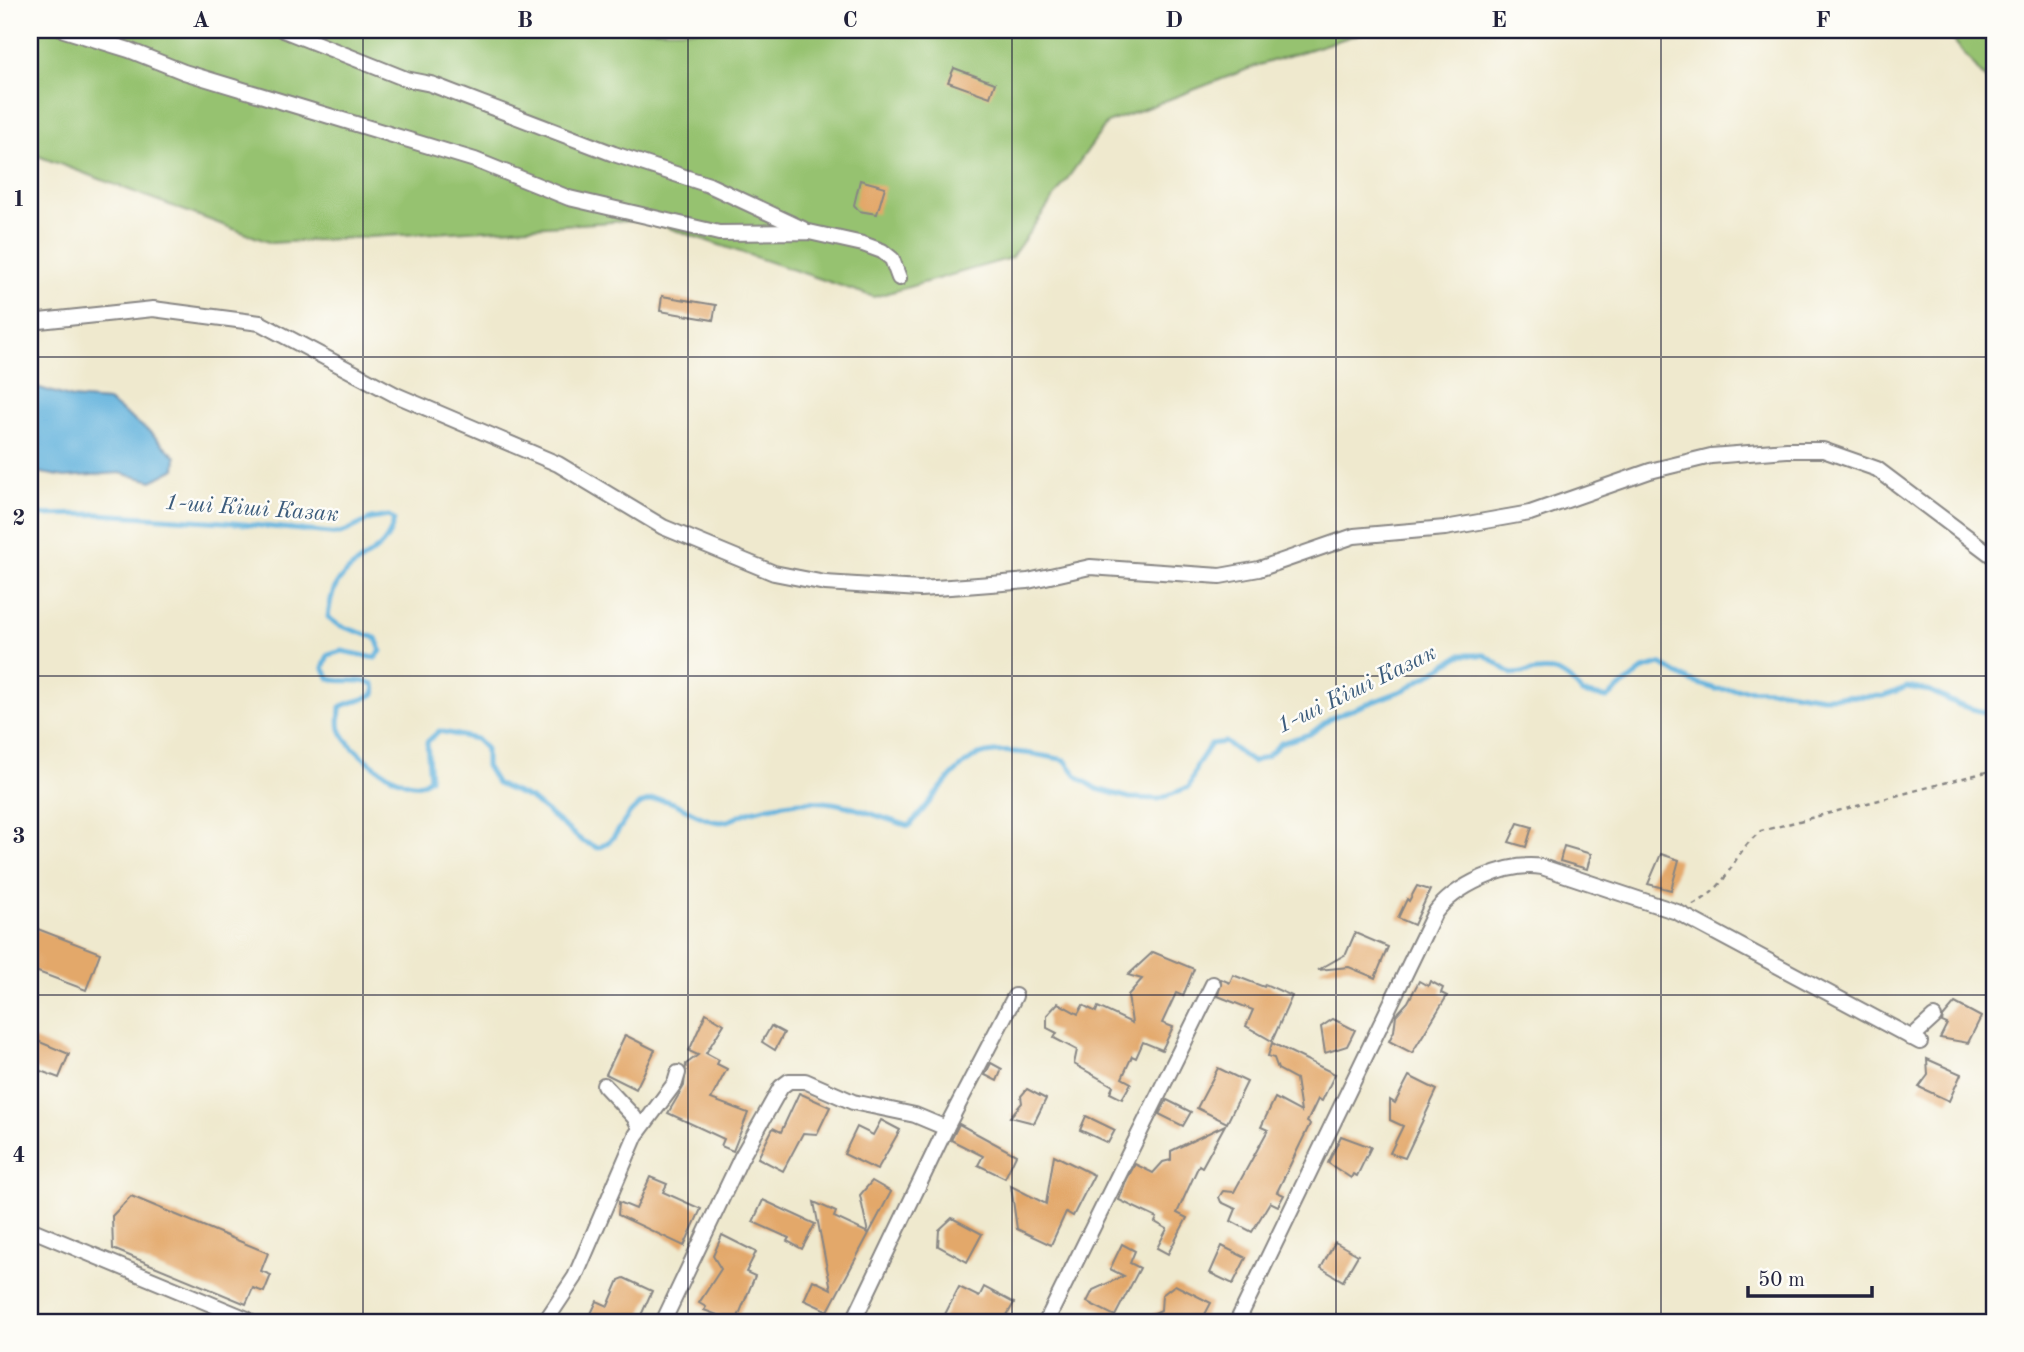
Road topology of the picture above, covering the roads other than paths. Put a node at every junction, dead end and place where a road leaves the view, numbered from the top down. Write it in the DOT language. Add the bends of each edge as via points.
graph roads {
  1 [pos="64,30"];
  2 [pos="283,30"];
  3 [pos="809,232"];
  4 [pos="899,278"];
  5 [pos="30,322"];
  6 [pos="1994,557"];
  7 [pos="1213,984"];
  8 [pos="1015,996"];
  9 [pos="1934,1017"];
  10 [pos="678,1073"];
  11 [pos="604,1085"];
  12 [pos="640,1128"];
  13 [pos="946,1128"];
  14 [pos="30,1229"];
  15 [pos="247,1319"];
  16 [pos="545,1322"];
  17 [pos="663,1322"];
  18 [pos="853,1322"];
  19 [pos="1046,1322"];
  20 [pos="1237,1322"];
  1 -- 3 [label="street" via="203,78 475,160 569,198 719,233"];
  2 -- 3 [label="street" via="406,79 431,84 709,185"];
  3 -- 4 [label="street" via="881,251 892,259"];
  5 -- 6 [label="street" via="153,309 260,323 416,405 558,464 663,527 774,573 825,583 920,589 1028,581 1090,567 1220,576 1259,569 1354,536 1445,528 1530,513 1650,471 1711,456 1787,450 1823,450 1877,469"];
  7 -- 19 [label="street"];
  8 -- 13 [label="street"];
  9 -- 20 [label="street" via="1916,1040 1678,912 1530,865 1504,870 1442,902"];
  10 -- 12 [label="street"];
  11 -- 12 [label="street"];
  12 -- 16 [label="street" via="575,1277"];
  13 -- 17 [label="street" via="915,1115 853,1102 805,1081 789,1081 781,1087 741,1158"];
  13 -- 18 [label="street"];
  14 -- 15 [label="street"];
}
